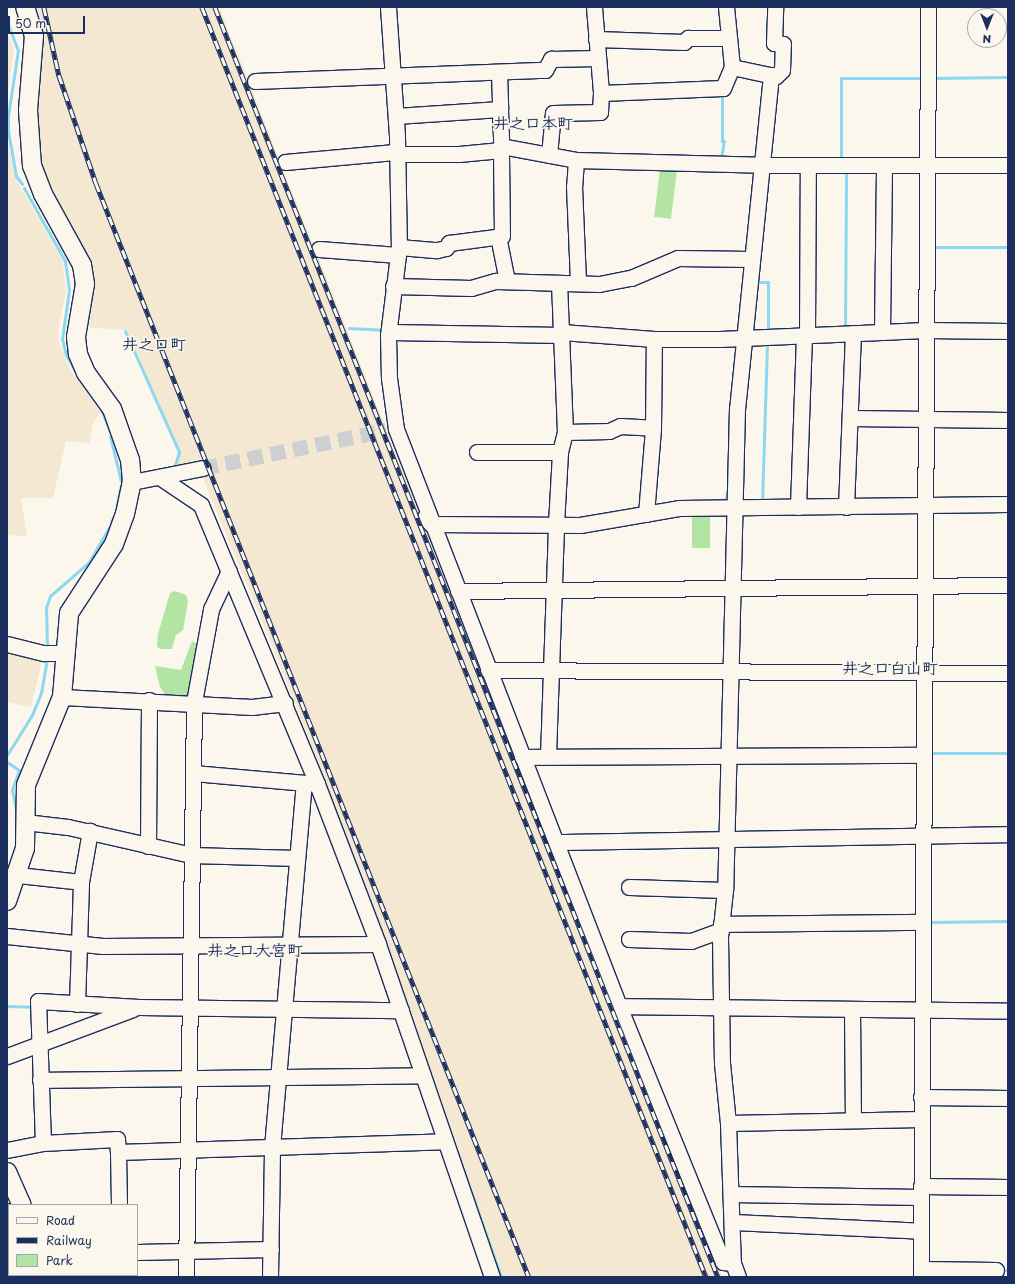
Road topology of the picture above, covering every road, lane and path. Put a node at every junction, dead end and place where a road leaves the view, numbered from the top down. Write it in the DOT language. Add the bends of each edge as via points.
graph roads {
  1 [pos="25,7"];
  2 [pos="388,7"];
  3 [pos="594,7"];
  4 [pos="726,7"];
  5 [pos="775,7"];
  6 [pos="928,7"];
  7 [pos="729,38"];
  8 [pos="596,40"];
  9 [pos="597,58"];
  10 [pos="732,67"];
  11 [pos="499,73"];
  12 [pos="393,76"];
  13 [pos="771,76"];
  14 [pos="255,81"];
  15 [pos="600,93"];
  16 [pos="500,109"];
  17 [pos="396,116"];
  18 [pos="501,148"];
  19 [pos="395,153"];
  20 [pos="549,155"];
  21 [pos="576,160"];
  22 [pos="285,162"];
  23 [pos="761,165"];
  24 [pos="808,165"];
  25 [pos="884,165"];
  26 [pos="927,165"];
  27 [pos="1008,165"];
  28 [pos="498,236"];
  29 [pos="319,249"];
  30 [pos="398,251"];
  31 [pos="750,259"];
  32 [pos="507,282"];
  33 [pos="559,283"];
  34 [pos="578,283"];
  35 [pos="393,286"];
  36 [pos="926,330"];
  37 [pos="1008,331"];
  38 [pos="882,332"];
  39 [pos="853,333"];
  40 [pos="389,334"];
  41 [pos="562,334"];
  42 [pos="805,334"];
  43 [pos="744,337"];
  44 [pos="654,339"];
  45 [pos="850,418"];
  46 [pos="925,419"];
  47 [pos="1008,420"];
  48 [pos="653,428"];
  49 [pos="565,432"];
  50 [pos="477,452"];
  51 [pos="560,452"];
  52 [pos="203,468"];
  53 [pos="161,478"];
  54 [pos="132,482"];
  55 [pos="1008,504"];
  56 [pos="924,505"];
  57 [pos="846,506"];
  58 [pos="798,507"];
  59 [pos="734,509"];
  60 [pos="646,514"];
  61 [pos="431,524"];
  62 [pos="556,524"];
  63 [pos="229,571"];
  64 [pos="1008,585"];
  65 [pos="924,586"];
  66 [pos="732,588"];
  67 [pos="553,590"];
  68 [pos="458,591"];
  69 [pos="7,644"];
  70 [pos="65,653"];
  71 [pos="488,670"];
  72 [pos="551,670"];
  73 [pos="730,671"];
  74 [pos="924,672"];
  75 [pos="1008,673"];
  76 [pos="62,697"];
  77 [pos="149,700"];
  78 [pos="194,702"];
  79 [pos="285,703"];
  80 [pos="924,755"];
  81 [pos="548,756"];
  82 [pos="728,756"];
  83 [pos="522,757"];
  84 [pos="193,773"];
  85 [pos="310,783"];
  86 [pos="25,822"];
  87 [pos="90,831"];
  88 [pos="1008,834"];
  89 [pos="923,835"];
  90 [pos="726,839"];
  91 [pos="556,842"];
  92 [pos="148,846"];
  93 [pos="192,855"];
  94 [pos="297,858"];
  95 [pos="18,875"];
  96 [pos="81,882"];
  97 [pos="629,887"];
  98 [pos="725,890"];
  99 [pos="7,901"];
  100 [pos="922,922"];
  101 [pos="721,927"];
  102 [pos="7,936"];
  103 [pos="629,939"];
  104 [pos="79,944"];
  105 [pos="378,944"];
  106 [pos="190,945"];
  107 [pos="289,945"];
  108 [pos="77,1004"];
  109 [pos="139,1006"];
  110 [pos="619,1006"];
  111 [pos="189,1007"];
  112 [pos="720,1007"];
  113 [pos="284,1009"];
  114 [pos="852,1009"];
  115 [pos="401,1010"];
  116 [pos="921,1010"];
  117 [pos="1008,1011"];
  118 [pos="39,1044"];
  119 [pos="7,1056"];
  120 [pos="423,1075"];
  121 [pos="278,1077"];
  122 [pos="188,1078"];
  123 [pos="40,1080"];
  124 [pos="921,1096"];
  125 [pos="1008,1098"];
  126 [pos="921,1119"];
  127 [pos="853,1120"];
  128 [pos="728,1123"];
  129 [pos="445,1141"];
  130 [pos="43,1143"];
  131 [pos="272,1147"];
  132 [pos="7,1150"];
  133 [pos="187,1150"];
  134 [pos="118,1152"];
  135 [pos="7,1172"];
  136 [pos="1008,1187"];
  137 [pos="921,1192"];
  138 [pos="731,1194"];
  139 [pos="22,1204"];
  140 [pos="118,1204"];
  141 [pos="733,1222"];
  142 [pos="921,1231"];
  143 [pos="271,1249"];
  144 [pos="186,1251"];
  145 [pos="138,1252"];
  146 [pos="731,1270"];
  147 [pos="996,1270"];
  148 [pos="921,1273"];
  149 [pos="186,1277"];
  150 [pos="270,1277"];
  151 [pos="492,1277"];
  1 -- 54 [label="main road" via="34,36 28,110 32,166 43,194 82,265 85,284 76,337 78,354 86,373 112,409 130,460"];
  2 -- 12 [label="street"];
  3 -- 8 [label="street"];
  4 -- 7 [label="street"];
  5 -- 13 [label="street" via="774,43 783,44 782,70 776,76"];
  6 -- 26 [label="street"];
  7 -- 8 [label="street" via="688,38 684,42"];
  7 -- 10 [label="street"];
  8 -- 9 [label="street"];
  9 -- 11 [label="street" via="551,59 545,70"];
  9 -- 15 [label="street"];
  10 -- 13 [label="street"];
  10 -- 15 [label="street" via="723,88"];
  11 -- 12 [label="street"];
  11 -- 16 [label="street"];
  12 -- 14 [label="street"];
  12 -- 17 [label="street"];
  13 -- 23 [label="street"];
  15 -- 20 [label="street" via="600,112 553,113"];
  16 -- 17 [label="street"];
  16 -- 18 [label="street"];
  17 -- 19 [label="street"];
  18 -- 19 [label="street" via="423,156"];
  18 -- 20 [label="street"];
  18 -- 28 [label="street" via="502,236"];
  19 -- 22 [label="street"];
  19 -- 30 [label="street"];
  20 -- 21 [label="street"];
  21 -- 23 [label="street"];
  21 -- 34 [label="street" via="574,186"];
  23 -- 24 [label="street"];
  23 -- 31 [label="street"];
  24 -- 25 [label="street"];
  24 -- 42 [label="street"];
  25 -- 26 [label="street"];
  25 -- 38 [label="street"];
  26 -- 27 [label="street"];
  26 -- 36 [label="street"];
  28 -- 30 [label="street" via="449,243 446,248 437,250"];
  28 -- 32 [label="street"];
  29 -- 30 [label="street"];
  30 -- 35 [label="street"];
  31 -- 34 [label="street" via="678,258 631,278 599,284"];
  31 -- 43 [label="street"];
  32 -- 33 [label="street"];
  32 -- 35 [label="street" via="483,283 471,288"];
  33 -- 34 [label="street"];
  33 -- 41 [label="street"];
  35 -- 40 [label="street"];
  36 -- 37 [label="street"];
  36 -- 38 [label="street"];
  36 -- 46 [label="street"];
  38 -- 39 [label="street"];
  39 -- 42 [label="street"];
  39 -- 45 [label="street"];
  40 -- 41 [label="street"];
  40 -- 61 [label="street" via="389,378 396,429"];
  40 -- 61 [label="street" via="384,343 383,379 388,430 423,515"];
  41 -- 44 [label="street"];
  41 -- 49 [label="street"];
  42 -- 43 [label="street"];
  42 -- 58 [label="street"];
  43 -- 44 [label="street"];
  43 -- 59 [label="street"];
  44 -- 48 [label="street"];
  45 -- 46 [label="street"];
  45 -- 57 [label="street"];
  46 -- 47 [label="street"];
  46 -- 56 [label="street"];
  48 -- 49 [label="street" via="620,426 608,431"];
  48 -- 60 [label="street"];
  49 -- 51 [label="street"];
  50 -- 51 [label="street"];
  51 -- 62 [label="street"];
  52 -- 53 [label="street"];
  53 -- 54 [label="street"];
  53 -- 63 [label="street" via="201,505"];
  54 -- 70 [label="main road" via="125,514 114,544 69,614"];
  55 -- 56 [label="street"];
  56 -- 57 [label="street"];
  56 -- 65 [label="street"];
  57 -- 58 [label="street"];
  58 -- 59 [label="street"];
  59 -- 60 [label="street" via="679,508"];
  59 -- 66 [label="street"];
  60 -- 62 [label="street" via="580,524"];
  61 -- 62 [label="street"];
  61 -- 68 [label="street"];
  62 -- 67 [label="street"];
  63 -- 78 [label="street" via="211,609"];
  63 -- 79 [label="street"];
  64 -- 65 [label="street"];
  65 -- 66 [label="street"];
  65 -- 74 [label="street"];
  66 -- 67 [label="street"];
  66 -- 73 [label="street"];
  67 -- 68 [label="street"];
  67 -- 72 [label="street"];
  68 -- 71 [label="street"];
  69 -- 70 [label="street" via="44,653"];
  70 -- 76 [label="main road"];
  71 -- 72 [label="street"];
  71 -- 83 [label="street"];
  72 -- 73 [label="street"];
  72 -- 81 [label="street"];
  73 -- 74 [label="street"];
  73 -- 82 [label="street"];
  74 -- 75 [label="street"];
  74 -- 80 [label="street"];
  76 -- 77 [label="street"];
  76 -- 86 [label="main road" via="26,785"];
  77 -- 78 [label="street"];
  77 -- 92 [label="street"];
  78 -- 79 [label="street" via="252,707"];
  78 -- 84 [label="street"];
  79 -- 85 [label="street"];
  80 -- 82 [label="street"];
  80 -- 89 [label="street"];
  81 -- 82 [label="street"];
  81 -- 83 [label="street"];
  82 -- 90 [label="street"];
  83 -- 91 [label="street"];
  84 -- 85 [label="street"];
  84 -- 93 [label="street"];
  85 -- 94 [label="street"];
  85 -- 105 [label="street"];
  86 -- 87 [label="street"];
  86 -- 95 [label="main road" via="25,848"];
  87 -- 92 [label="street"];
  87 -- 96 [label="street"];
  88 -- 89 [label="street"];
  89 -- 90 [label="street"];
  89 -- 100 [label="street"];
  90 -- 91 [label="street"];
  90 -- 98 [label="street"];
  91 -- 110 [label="street"];
  92 -- 93 [label="street"];
  93 -- 94 [label="street"];
  93 -- 106 [label="street"];
  94 -- 107 [label="street"];
  95 -- 96 [label="street"];
  95 -- 99 [label="main road"];
  96 -- 104 [label="street"];
  97 -- 98 [label="street"];
  98 -- 101 [label="street"];
  100 -- 101 [label="street"];
  100 -- 116 [label="street"];
  101 -- 103 [label="street" via="691,941"];
  101 -- 112 [label="street"];
  102 -- 104 [label="street"];
  104 -- 106 [label="street"];
  104 -- 108 [label="street"];
  105 -- 107 [label="street"];
  105 -- 115 [label="street"];
  106 -- 107 [label="street"];
  106 -- 111 [label="street"];
  107 -- 113 [label="street"];
  108 -- 109 [label="street"];
  108 -- 118 [label="street" via="38,1001"];
  109 -- 111 [label="street"];
  109 -- 118 [label="street"];
  110 -- 112 [label="street"];
  110 -- 146 [label="street"];
  111 -- 113 [label="street"];
  111 -- 122 [label="street"];
  112 -- 114 [label="street"];
  112 -- 128 [label="street"];
  113 -- 115 [label="street"];
  113 -- 121 [label="street"];
  114 -- 116 [label="street"];
  114 -- 127 [label="street"];
  115 -- 120 [label="street"];
  116 -- 117 [label="street"];
  116 -- 124 [label="street"];
  118 -- 119 [label="street"];
  118 -- 123 [label="street"];
  120 -- 121 [label="street"];
  120 -- 129 [label="street"];
  121 -- 122 [label="street"];
  121 -- 131 [label="street"];
  122 -- 123 [label="street"];
  122 -- 133 [label="street"];
  123 -- 130 [label="street"];
  124 -- 125 [label="street"];
  124 -- 126 [label="street"];
  126 -- 127 [label="street"];
  126 -- 137 [label="street"];
  127 -- 128 [label="street"];
  128 -- 138 [label="street"];
  129 -- 131 [label="street"];
  129 -- 151 [label="street"];
  130 -- 132 [label="street"];
  130 -- 134 [label="street" via="117,1139"];
  131 -- 133 [label="street"];
  131 -- 143 [label="street"];
  133 -- 134 [label="street"];
  133 -- 144 [label="street"];
  134 -- 140 [label="street"];
  135 -- 139 [label="main road"];
  136 -- 137 [label="street"];
  137 -- 138 [label="street"];
  137 -- 142 [label="street"];
  138 -- 141 [label="street"];
  141 -- 142 [label="street"];
  141 -- 146 [label="street"];
  142 -- 148 [label="street"];
  143 -- 144 [label="street"];
  143 -- 150 [label="street"];
  144 -- 145 [label="street"];
  144 -- 149 [label="street"];
  147 -- 148 [label="street"];
}
